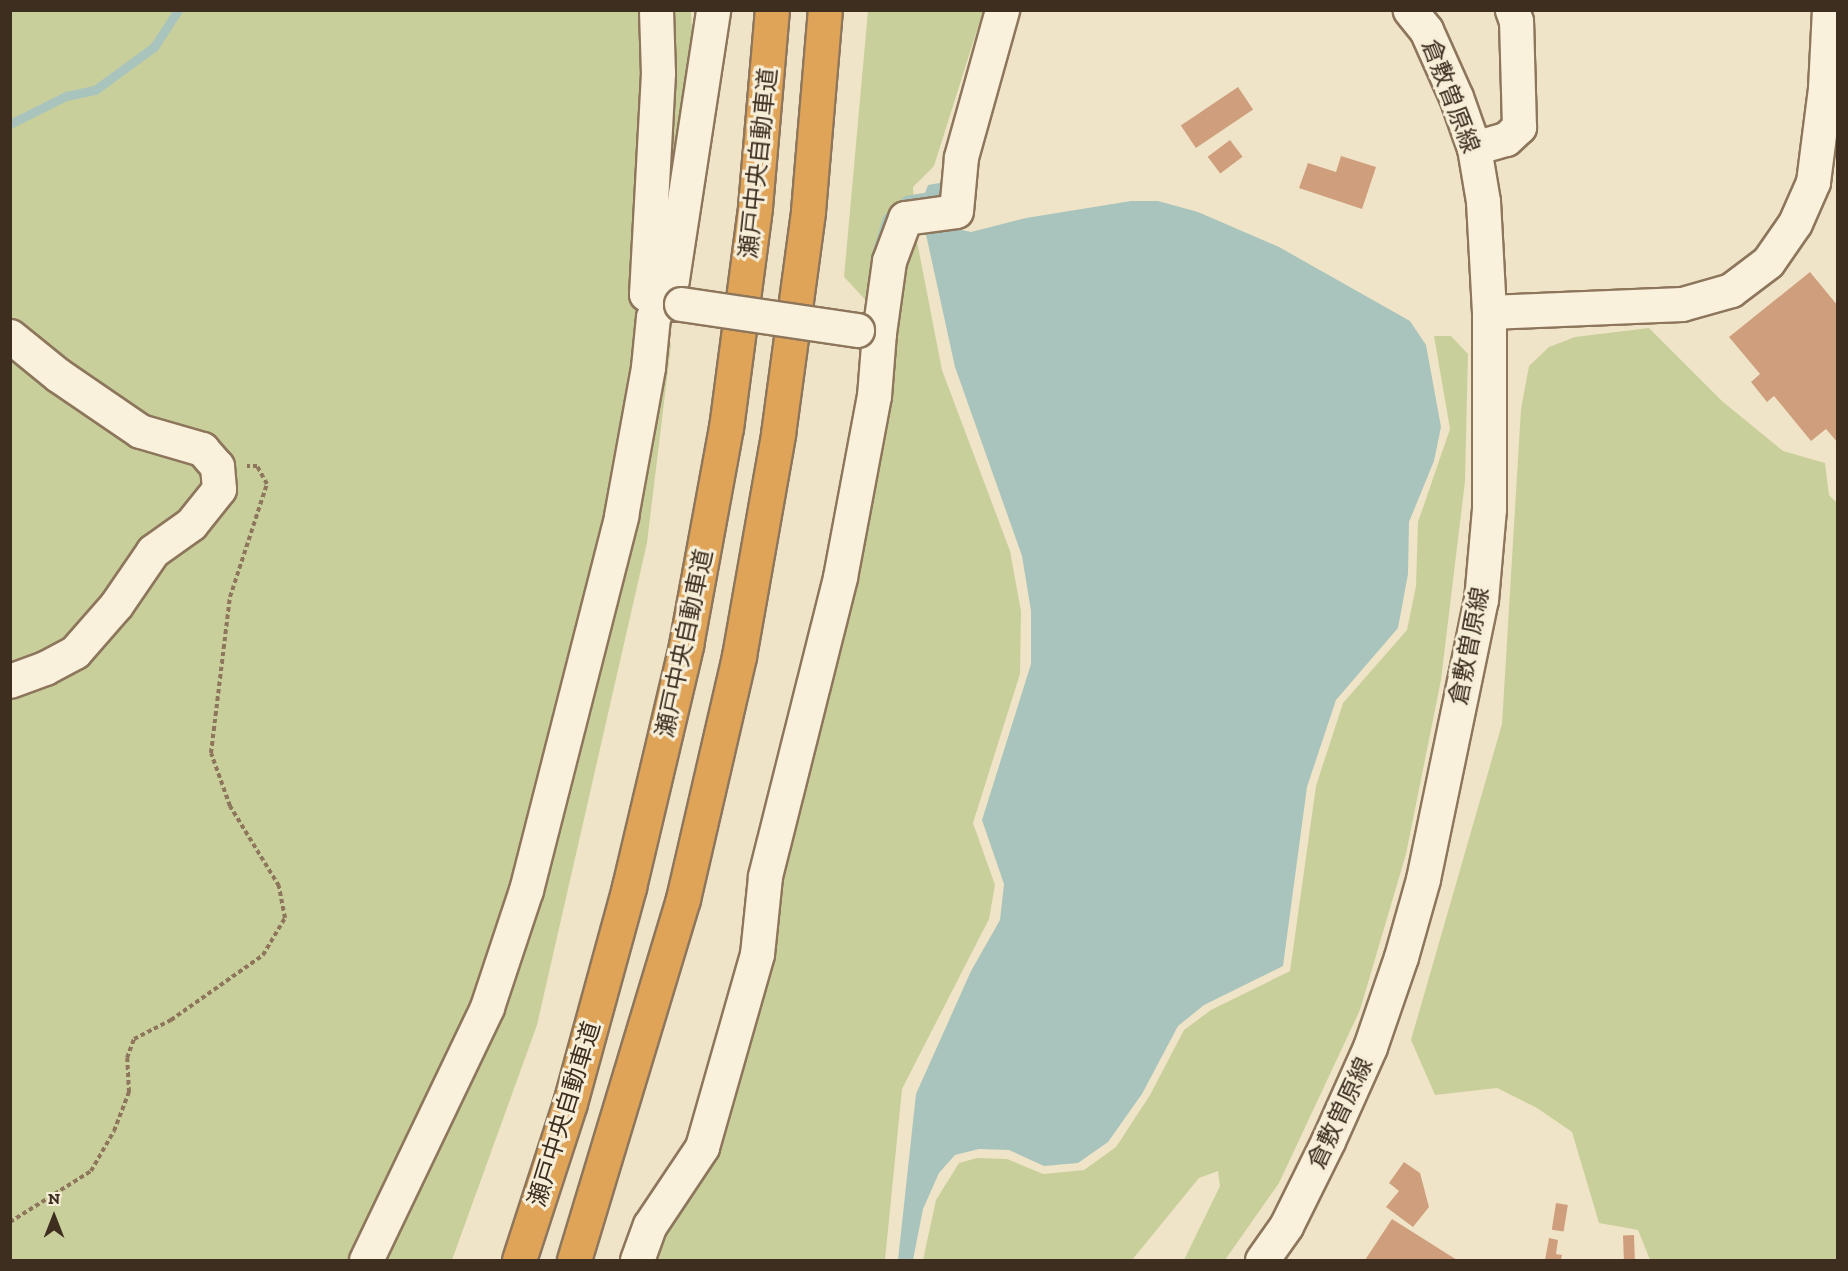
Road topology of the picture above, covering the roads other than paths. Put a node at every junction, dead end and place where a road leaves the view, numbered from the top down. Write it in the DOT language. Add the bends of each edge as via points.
graph roads {
  1 [pos="656,10"];
  2 [pos="713,10"];
  3 [pos="772,10"];
  4 [pos="825,10"];
  5 [pos="1002,10"];
  6 [pos="1410,10"];
  7 [pos="1512,10"];
  8 [pos="1828,10"];
  9 [pos="1474,148"];
  10 [pos="670,303"];
  11 [pos="1489,312"];
  12 [pos="868,331"];
  13 [pos="10,336"];
  14 [pos="10,681"];
  15 [pos="366,1260"];
  16 [pos="519,1260"];
  17 [pos="574,1260"];
  18 [pos="637,1260"];
  19 [pos="1262,1260"];
  1 -- 10 [label="street" via="658,73 646,294"];
  2 -- 10 [label="street"];
  3 -- 16 [label="highway, 瀬戸中央自動車道" via="755,207 726,428 686,645 629,887 583,1058"];
  4 -- 17 [label="highway" via="806,223 778,434 740,656 683,899"];
  5 -- 12 [label="street" via="961,157 956,211 904,218"];
  6 -- 9 [label="street, 倉敷曽原線" via="1425,30"];
  7 -- 9 [label="street" via="1516,21 1519,127 1506,139"];
  8 -- 11 [label="street" via="1826,88 1813,182 1795,223 1768,262 1731,290 1682,304"];
  9 -- 11 [label="street, 倉敷曽原線" via="1483,201"];
  10 -- 12 [label="street, bridge"];
  10 -- 15 [label="street" via="653,317 648,367 621,516 526,890 487,1008"];
  11 -- 19 [label="street, 倉敷曽原線" via="1489,509 1480,600 1423,879 1370,1047 1286,1226"];
  12 -- 18 [label="street" via="874,396 840,577 765,876 757,954 702,1147 650,1225"];
  13 -- 14 [label="street" via="58,375 140,431 202,449 217,466 219,489 191,524 153,552 116,605 75,652"];
}
